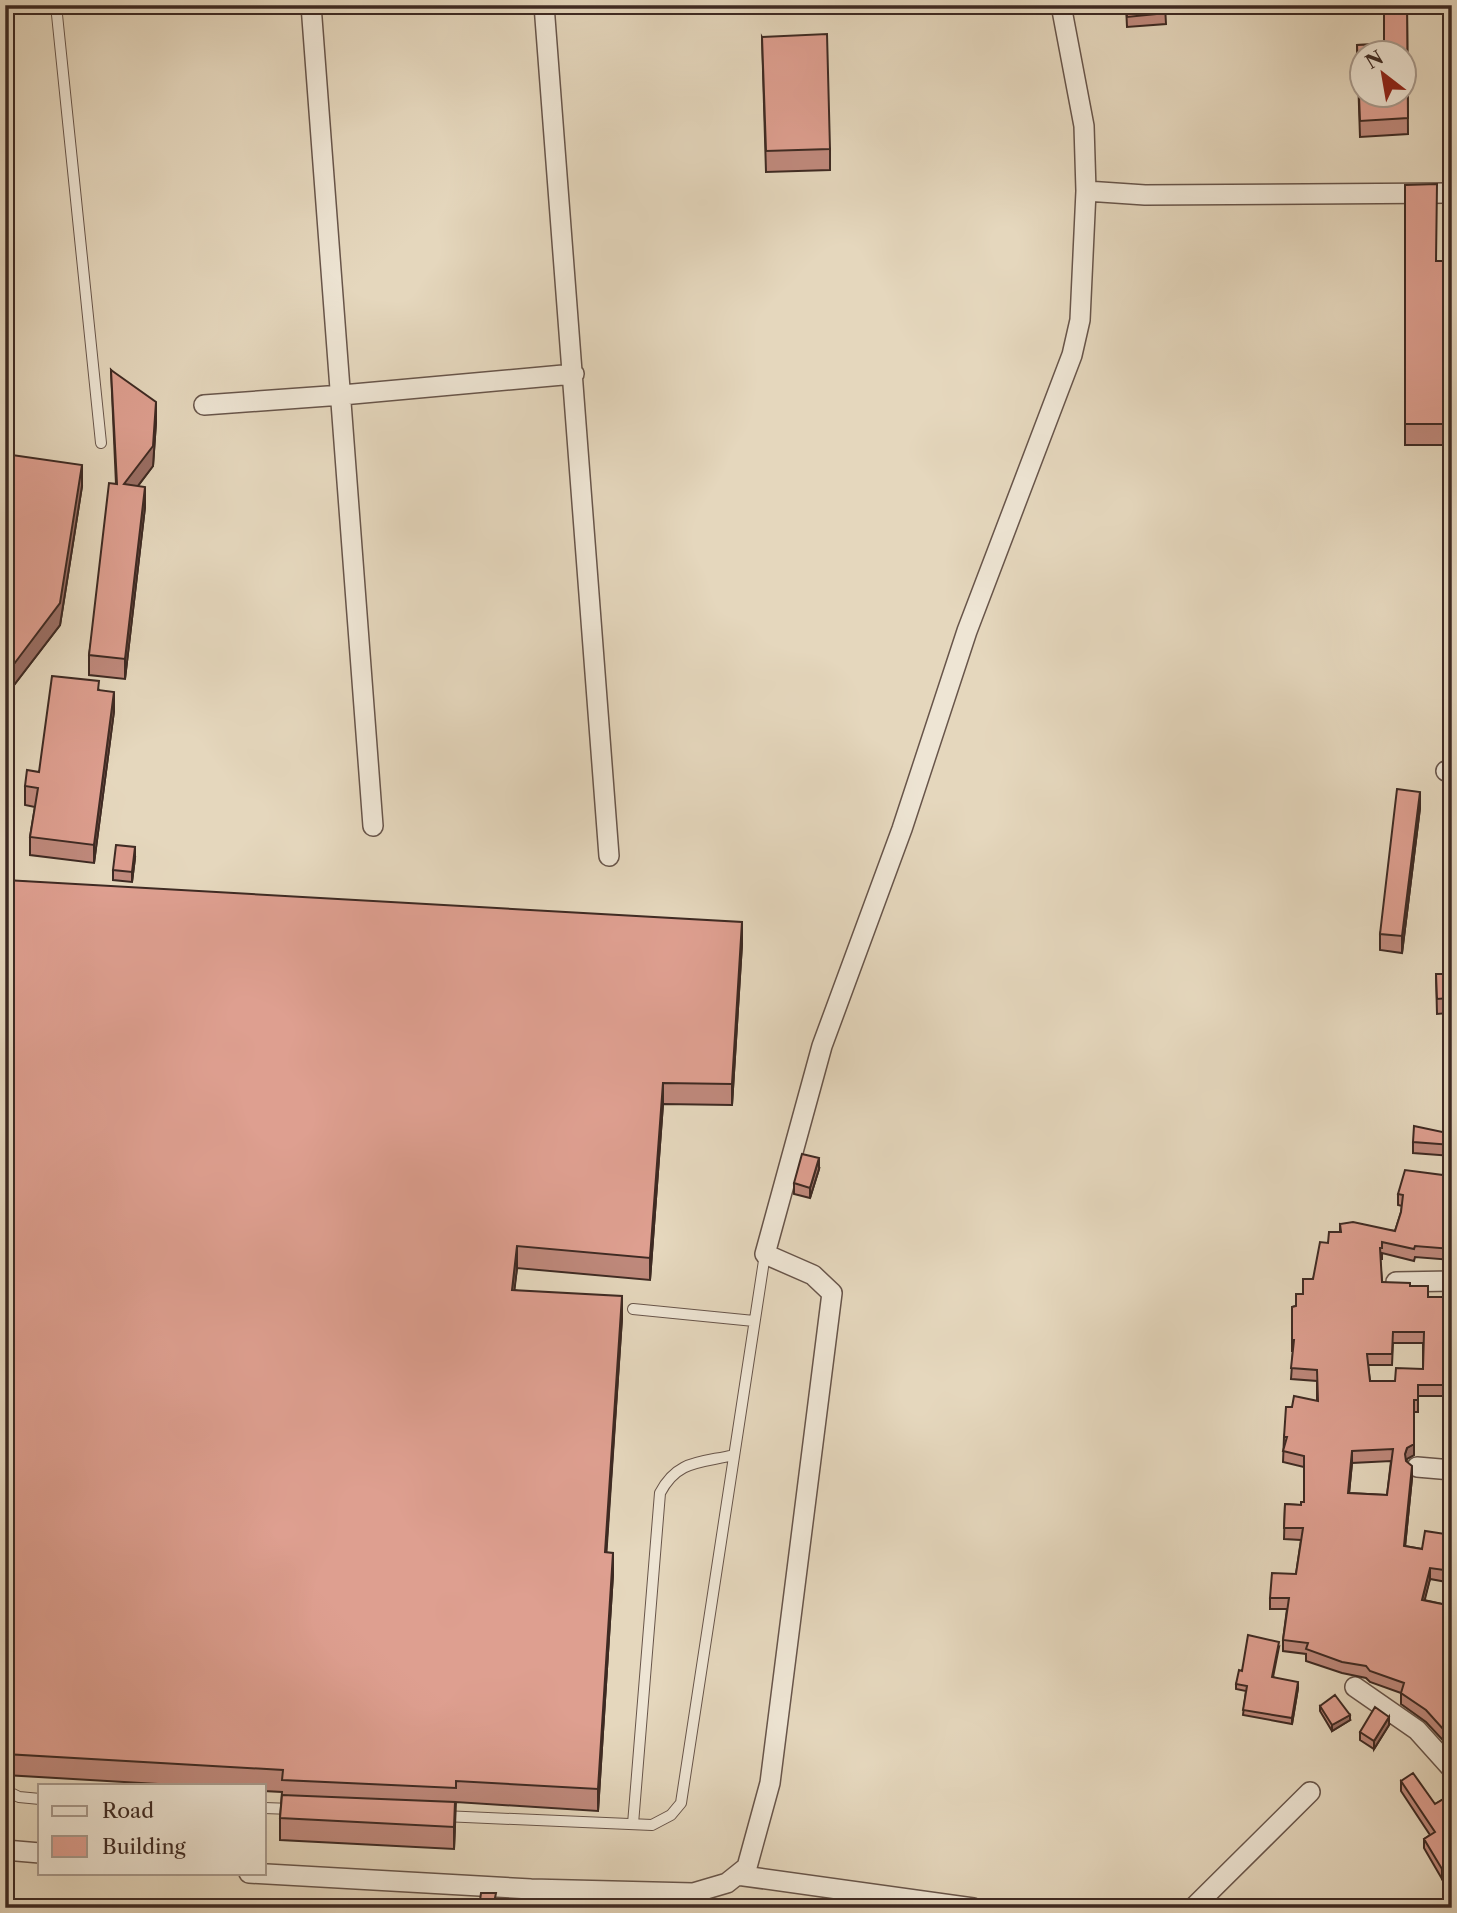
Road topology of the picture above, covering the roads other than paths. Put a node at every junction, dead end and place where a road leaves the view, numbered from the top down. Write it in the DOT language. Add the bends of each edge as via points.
graph roads {
  1 [pos="56,5"];
  2 [pos="311,5"];
  3 [pos="544,5"];
  4 [pos="1061,5"];
  5 [pos="1086,191"];
  6 [pos="1452,193"];
  7 [pos="574,374"];
  8 [pos="342,395"];
  9 [pos="204,405"];
  10 [pos="101,443"];
  11 [pos="373,826"];
  12 [pos="610,856"];
  13 [pos="765,1254"];
  14 [pos="1452,1281"];
  15 [pos="1396,1282"];
  16 [pos="633,1309"];
  17 [pos="754,1321"];
  18 [pos="734,1455"];
  19 [pos="1417,1467"];
  20 [pos="1452,1470"];
  21 [pos="1355,1687"];
  22 [pos="1452,1769"];
  23 [pos="5,1790"];
  24 [pos="1310,1792"];
  25 [pos="38,1798"];
  26 [pos="266,1808"];
  27 [pos="305,1810"];
  28 [pos="428,1815"];
  29 [pos="633,1824"];
  30 [pos="5,1850"];
  31 [pos="38,1853"];
  32 [pos="266,1874"];
  33 [pos="737,1875"];
  34 [pos="973,1908"];
  35 [pos="1194,1908"];
  1 -- 10 [label="lane"];
  2 -- 8 [label="street"];
  3 -- 7 [label="street"];
  4 -- 5 [label="street" via="1084,126"];
  5 -- 6 [label="street" via="1145,195"];
  5 -- 13 [label="street" via="1080,320 1072,355 967,631 898,841 822,1046"];
  7 -- 8 [label="street"];
  7 -- 12 [label="street"];
  8 -- 9 [label="street"];
  8 -- 11 [label="street"];
  13 -- 17 [label="lane"];
  13 -- 33 [label="street" via="813,1275 832,1293 770,1783 747,1867"];
  14 -- 15 [label="street"];
  16 -- 17 [label="lane"];
  17 -- 18 [label="lane"];
  18 -- 29 [label="lane" via="681,1803 671,1815 652,1825"];
  18 -- 29 [label="lane" via="680,1468 660,1493"];
  19 -- 20 [label="street"];
  21 -- 22 [label="street" via="1417,1730"];
  23 -- 25 [label="lane" via="19,1797"];
  24 -- 35 [label="street"];
  26 -- 27 [label="lane"];
  28 -- 29 [label="lane"];
  30 -- 31 [label="street"];
  32 -- 33 [label="street" via="693,1893 727,1883"];
  33 -- 34 [label="street"];
}
